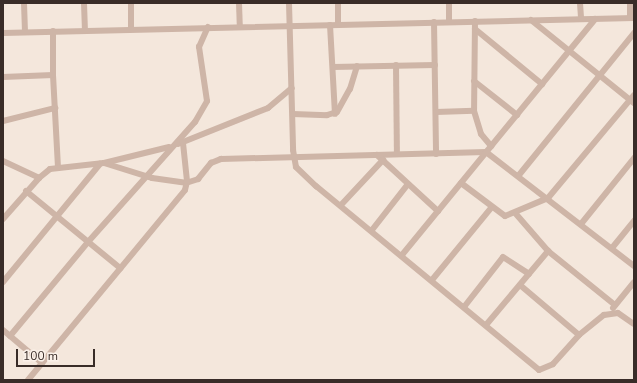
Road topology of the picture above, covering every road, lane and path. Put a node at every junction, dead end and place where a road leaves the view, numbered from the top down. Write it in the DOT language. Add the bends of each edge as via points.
graph roads {
  1 [pos="24,3"];
  2 [pos="84,3"];
  3 [pos="131,3"];
  4 [pos="239,3"];
  5 [pos="289,3"];
  6 [pos="338,3"];
  7 [pos="448,3"];
  8 [pos="580,3"];
  9 [pos="630,3"];
  10 [pos="632,18"];
  11 [pos="581,19"];
  12 [pos="595,19"];
  13 [pos="531,20"];
  14 [pos="475,21"];
  15 [pos="434,22"];
  16 [pos="449,22"];
  17 [pos="338,24"];
  18 [pos="330,25"];
  19 [pos="289,26"];
  20 [pos="208,27"];
  21 [pos="240,27"];
  22 [pos="131,29"];
  23 [pos="475,29"];
  24 [pos="85,30"];
  25 [pos="53,31"];
  26 [pos="25,32"];
  27 [pos="3,33"];
  28 [pos="634,33"];
  29 [pos="569,50"];
  30 [pos="435,65"];
  31 [pos="357,66"];
  32 [pos="396,66"];
  33 [pos="333,67"];
  34 [pos="53,75"];
  35 [pos="600,75"];
  36 [pos="3,77"];
  37 [pos="474,82"];
  38 [pos="542,84"];
  39 [pos="292,88"];
  40 [pos="633,99"];
  41 [pos="55,108"];
  42 [pos="474,111"];
  43 [pos="436,112"];
  44 [pos="293,114"];
  45 [pos="335,114"];
  46 [pos="517,115"];
  47 [pos="3,121"];
  48 [pos="183,142"];
  49 [pos="491,146"];
  50 [pos="170,147"];
  51 [pos="486,152"];
  52 [pos="377,154"];
  53 [pos="397,154"];
  54 [pos="436,154"];
  55 [pos="294,157"];
  56 [pos="634,158"];
  57 [pos="3,160"];
  58 [pos="383,160"];
  59 [pos="102,163"];
  60 [pos="58,167"];
  61 [pos="519,175"];
  62 [pos="145,176"];
  63 [pos="39,178"];
  64 [pos="186,183"];
  65 [pos="461,183"];
  66 [pos="408,184"];
  67 [pos="26,191"];
  68 [pos="548,198"];
  69 [pos="341,205"];
  70 [pos="491,208"];
  71 [pos="438,211"];
  72 [pos="516,214"];
  73 [pos="56,217"];
  74 [pos="3,219"];
  75 [pos="634,221"];
  76 [pos="581,224"];
  77 [pos="372,230"];
  78 [pos="88,242"];
  79 [pos="612,248"];
  80 [pos="548,251"];
  81 [pos="402,255"];
  82 [pos="634,266"];
  83 [pos="120,268"];
  84 [pos="529,274"];
  85 [pos="432,280"];
  86 [pos="3,282"];
  87 [pos="634,282"];
  88 [pos="520,285"];
  89 [pos="615,305"];
  90 [pos="464,306"];
  91 [pos="609,313"];
  92 [pos="634,324"];
  93 [pos="486,325"];
  94 [pos="3,330"];
  95 [pos="579,335"];
  96 [pos="10,336"];
  97 [pos="42,363"];
  98 [pos="28,380"];
  1 -- 26 [label="street"];
  2 -- 24 [label="street"];
  3 -- 22 [label="street"];
  4 -- 21 [label="street"];
  5 -- 19 [label="street"];
  6 -- 17 [label="street"];
  7 -- 16 [label="street"];
  8 -- 11 [label="street"];
  9 -- 10 [label="street"];
  10 -- 12 [label="street"];
  11 -- 12 [label="street"];
  11 -- 13 [label="street"];
  12 -- 29 [label="street"];
  13 -- 14 [label="street"];
  13 -- 29 [label="street"];
  14 -- 16 [label="street"];
  14 -- 23 [label="street"];
  15 -- 16 [label="street"];
  15 -- 17 [label="street"];
  15 -- 30 [label="street"];
  17 -- 18 [label="street"];
  18 -- 19 [label="street"];
  18 -- 33 [label="street"];
  19 -- 21 [label="street"];
  19 -- 39 [label="street"];
  20 -- 21 [label="street"];
  20 -- 22 [label="street"];
  20 -- 50 [label="street" via="199,47 206,103 186,136"];
  22 -- 24 [label="street"];
  23 -- 37 [label="street"];
  23 -- 38 [label="street"];
  24 -- 25 [label="street"];
  25 -- 26 [label="street"];
  25 -- 34 [label="street"];
  26 -- 27 [label="street"];
  28 -- 35 [label="street"];
  29 -- 35 [label="street"];
  29 -- 38 [label="street"];
  30 -- 32 [label="street"];
  30 -- 43 [label="street"];
  31 -- 32 [label="street"];
  31 -- 33 [label="street"];
  31 -- 45 [label="street" via="348,95"];
  32 -- 53 [label="street"];
  33 -- 45 [label="street"];
  34 -- 36 [label="street"];
  34 -- 41 [label="street"];
  35 -- 40 [label="street"];
  35 -- 61 [label="street"];
  37 -- 42 [label="street"];
  37 -- 46 [label="street"];
  38 -- 46 [label="street"];
  39 -- 44 [label="street"];
  39 -- 48 [label="street" via="268,108"];
  40 -- 68 [label="street"];
  41 -- 47 [label="street"];
  41 -- 60 [label="street"];
  42 -- 43 [label="street"];
  42 -- 49 [label="street" via="481,134"];
  43 -- 54 [label="street"];
  44 -- 45 [label="street"];
  44 -- 55 [label="street"];
  46 -- 49 [label="street"];
  48 -- 50 [label="street"];
  48 -- 64 [label="street"];
  49 -- 51 [label="street"];
  50 -- 59 [label="street"];
  50 -- 62 [label="street"];
  51 -- 54 [label="street"];
  51 -- 61 [label="street"];
  51 -- 65 [label="street"];
  52 -- 53 [label="street"];
  52 -- 55 [label="street"];
  52 -- 58 [label="street"];
  53 -- 54 [label="street"];
  55 -- 64 [label="street" via="217,160 198,179"];
  55 -- 69 [label="street" via="298,169"];
  56 -- 76 [label="street"];
  57 -- 63 [label="street"];
  58 -- 66 [label="street"];
  58 -- 69 [label="street"];
  59 -- 60 [label="street"];
  59 -- 62 [label="street"];
  59 -- 73 [label="street"];
  60 -- 63 [label="street" via="45,172"];
  61 -- 68 [label="street"];
  62 -- 64 [label="street"];
  62 -- 78 [label="street"];
  63 -- 67 [label="street"];
  64 -- 83 [label="street" via="182,194"];
  65 -- 70 [label="street"];
  65 -- 71 [label="street"];
  66 -- 71 [label="street"];
  66 -- 77 [label="street"];
  67 -- 73 [label="street"];
  67 -- 74 [label="street"];
  68 -- 72 [label="street"];
  68 -- 76 [label="street"];
  69 -- 77 [label="street"];
  70 -- 72 [label="street" via="505,216"];
  70 -- 85 [label="street"];
  71 -- 81 [label="street"];
  72 -- 80 [label="street"];
  73 -- 78 [label="street"];
  73 -- 86 [label="street"];
  75 -- 79 [label="street"];
  76 -- 79 [label="street"];
  77 -- 81 [label="street"];
  78 -- 83 [label="street"];
  78 -- 96 [label="street"];
  79 -- 82 [label="street"];
  80 -- 84 [label="street"];
  80 -- 89 [label="street"];
  81 -- 85 [label="street"];
  83 -- 97 [label="street"];
  84 -- 88 [label="street"];
  84 -- 90 [label="street" via="503,257"];
  85 -- 90 [label="street"];
  87 -- 89 [label="street"];
  88 -- 93 [label="street"];
  88 -- 95 [label="street"];
  89 -- 91 [label="street"];
  90 -- 93 [label="street"];
  91 -- 92 [label="street" via="618,313"];
  91 -- 95 [label="street" via="597,318"];
  93 -- 95 [label="street" via="539,370 553,364"];
  94 -- 96 [label="street"];
  96 -- 97 [label="street"];
  97 -- 98 [label="street"];
}
